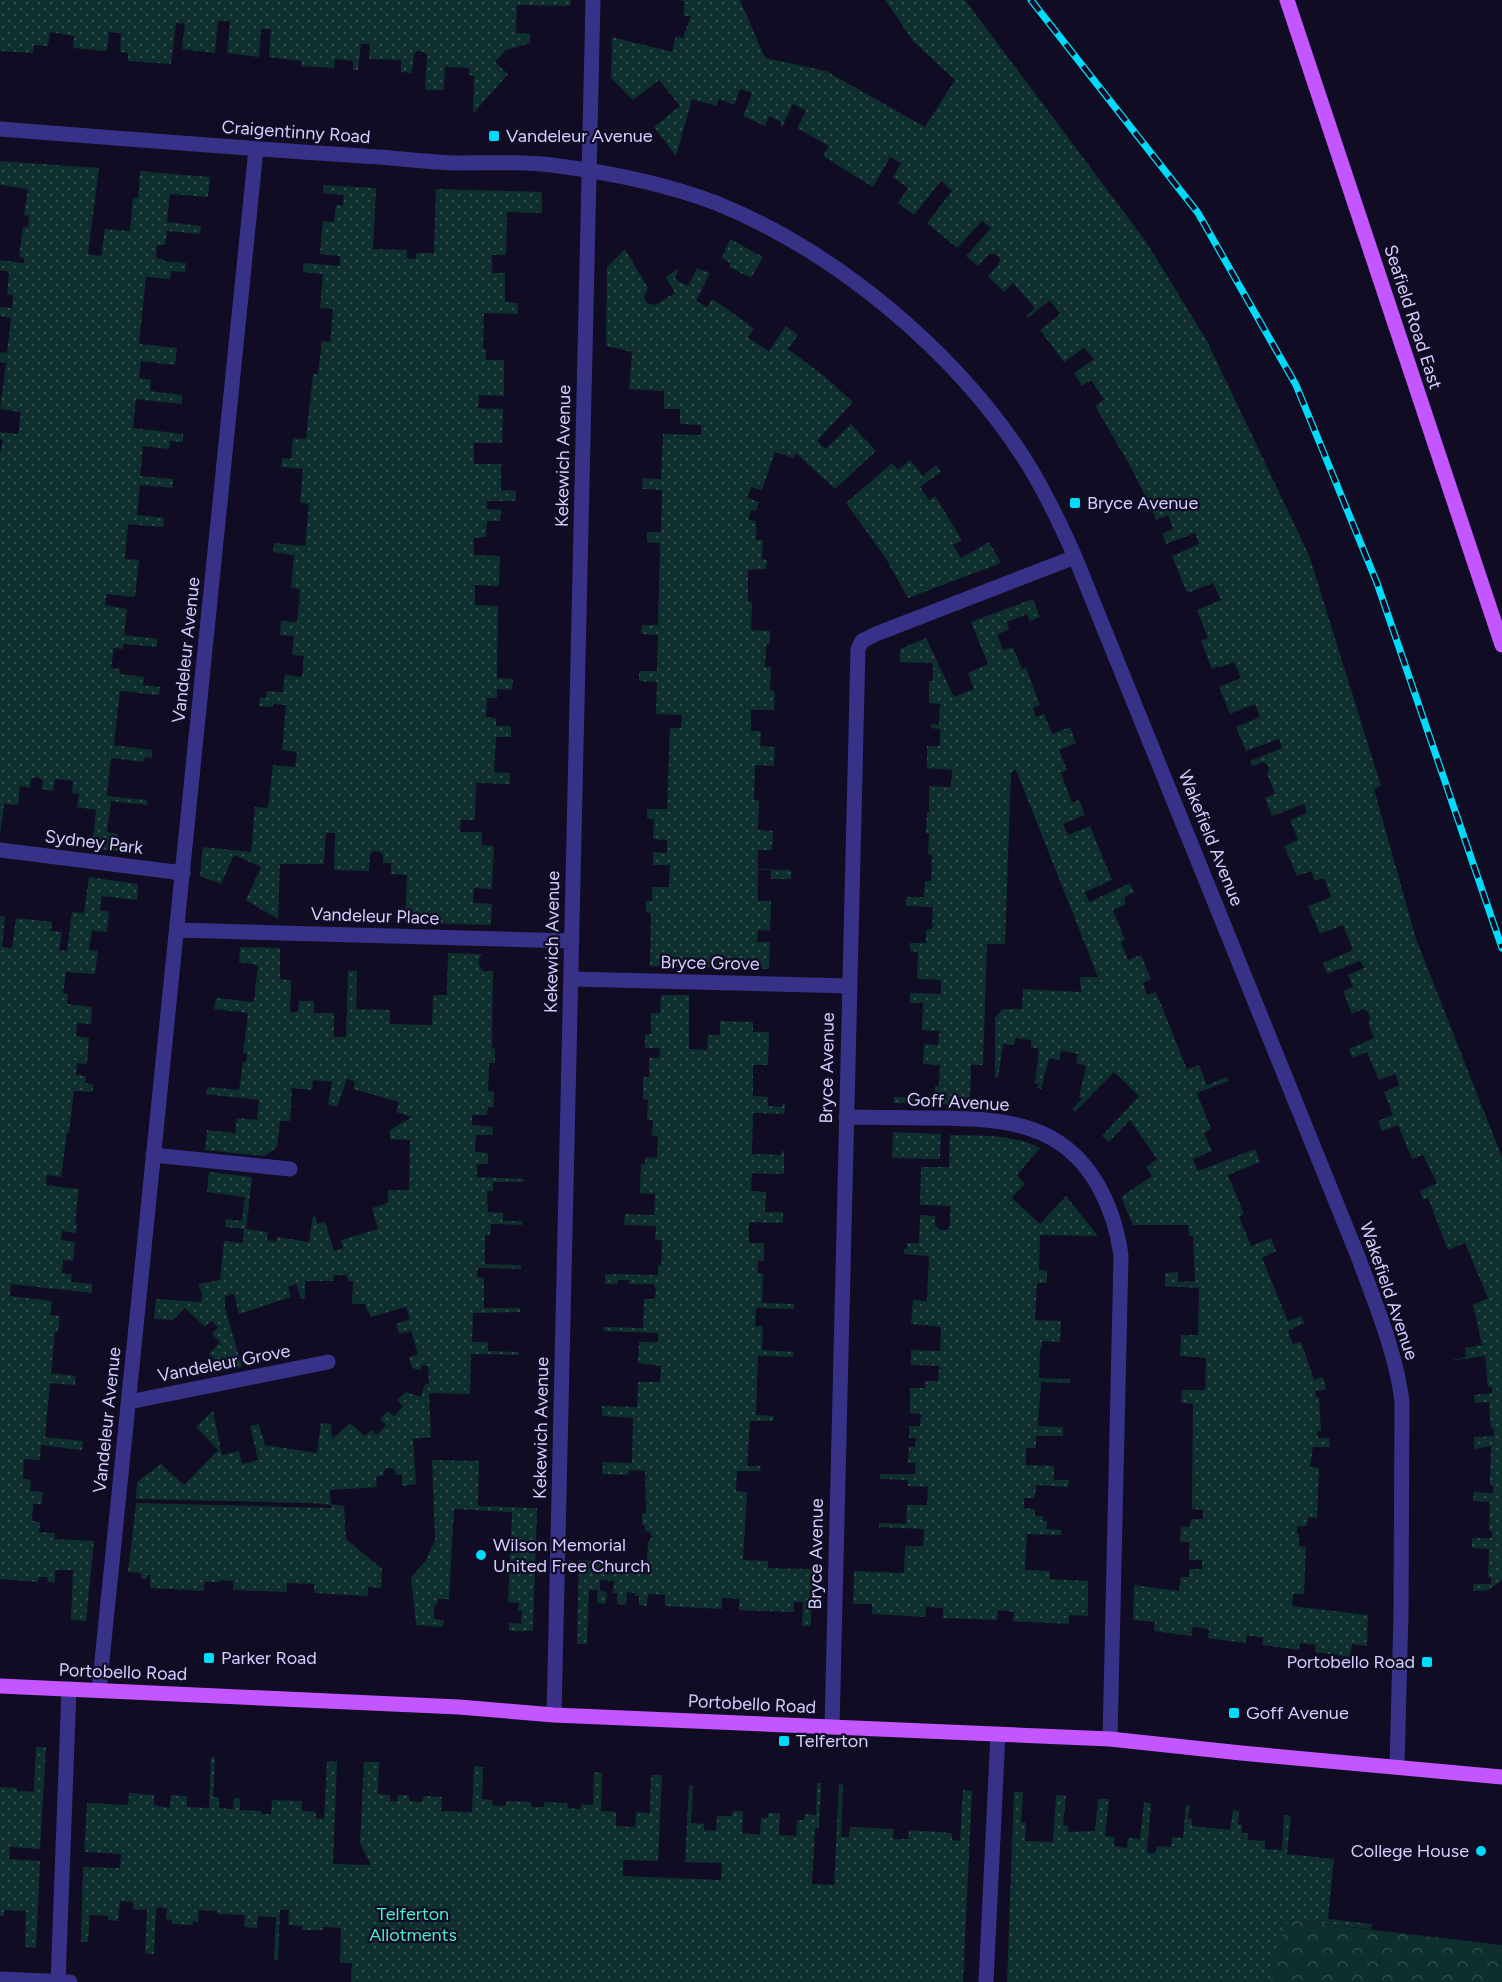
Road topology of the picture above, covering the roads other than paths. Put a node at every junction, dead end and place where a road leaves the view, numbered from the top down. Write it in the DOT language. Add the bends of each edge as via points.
graph roads {
  1 [pos="592,0"];
  2 [pos="1287,0"];
  3 [pos="0,129"];
  4 [pos="256,149"];
  5 [pos="588,170"];
  6 [pos="1076,557"];
  7 [pos="1502,645"];
  8 [pos="0,850"];
  9 [pos="183,873"];
  10 [pos="177,930"];
  11 [pos="572,941"];
  12 [pos="571,979"];
  13 [pos="849,986"];
  14 [pos="846,1117"];
  15 [pos="153,1155"];
  16 [pos="290,1169"];
  17 [pos="328,1362"];
  18 [pos="129,1402"];
  19 [pos="0,1686"];
  20 [pos="69,1689"];
  21 [pos="99,1689"];
  22 [pos="554,1714"];
  23 [pos="832,1727"];
  24 [pos="998,1734"];
  25 [pos="1110,1739"];
  26 [pos="1397,1767"];
  27 [pos="1502,1777"];
  28 [pos="0,1979"];
  29 [pos="62,1982"];
  30 [pos="986,1982"];
  1 -- 5 [label="street, Kekewich Avenue"];
  2 -- 7 [label="main road, Seafield Road East"];
  3 -- 4 [label="street, Craigentinny Road"];
  4 -- 5 [label="street, Craigentinny Road" via="450,163 534,163"];
  4 -- 9 [label="street, Vandeleur Avenue"];
  5 -- 6 [label="street, Wakefield Avenue" via="656,184 732,210 831,265 900,317 960,377 1008,436 1035,476"];
  5 -- 11 [label="street, Kekewich Avenue"];
  6 -- 13 [label="street, Bryce Avenue" via="876,634 859,645"];
  6 -- 26 [label="street, Wakefield Avenue" via="1350,1237 1393,1354 1402,1402 1403,1449"];
  8 -- 9 [label="street, Sydney Park"];
  9 -- 10 [label="street, Vandeleur Avenue"];
  10 -- 11 [label="street, Vandeleur Place"];
  10 -- 15 [label="street, Vandeleur Avenue"];
  11 -- 12 [label="street, Kekewich Avenue"];
  12 -- 13 [label="street, Bryce Grove"];
  12 -- 22 [label="street, Kekewich Avenue"];
  13 -- 14 [label="street, Bryce Avenue"];
  14 -- 23 [label="street, Bryce Avenue"];
  14 -- 25 [label="street, Goff Avenue" via="992,1120 1036,1130 1060,1142 1078,1158 1111,1214 1121,1256"];
  15 -- 16 [label="street"];
  15 -- 18 [label="street, Vandeleur Avenue"];
  17 -- 18 [label="street, Vandeleur Grove"];
  18 -- 21 [label="street, Vandeleur Avenue"];
  19 -- 20 [label="main road, Portobello Road"];
  20 -- 21 [label="main road, Portobello Road"];
  20 -- 29 [label="street"];
  21 -- 22 [label="main road, Portobello Road"];
  22 -- 23 [label="main road, Portobello Road"];
  23 -- 24 [label="main road, Portobello Road"];
  24 -- 25 [label="main road, Portobello Road"];
  24 -- 30 [label="street"];
  25 -- 26 [label="main road, Portobello Road"];
  26 -- 27 [label="main road, Portobello Road"];
  28 -- 29 [label="street"];
}
